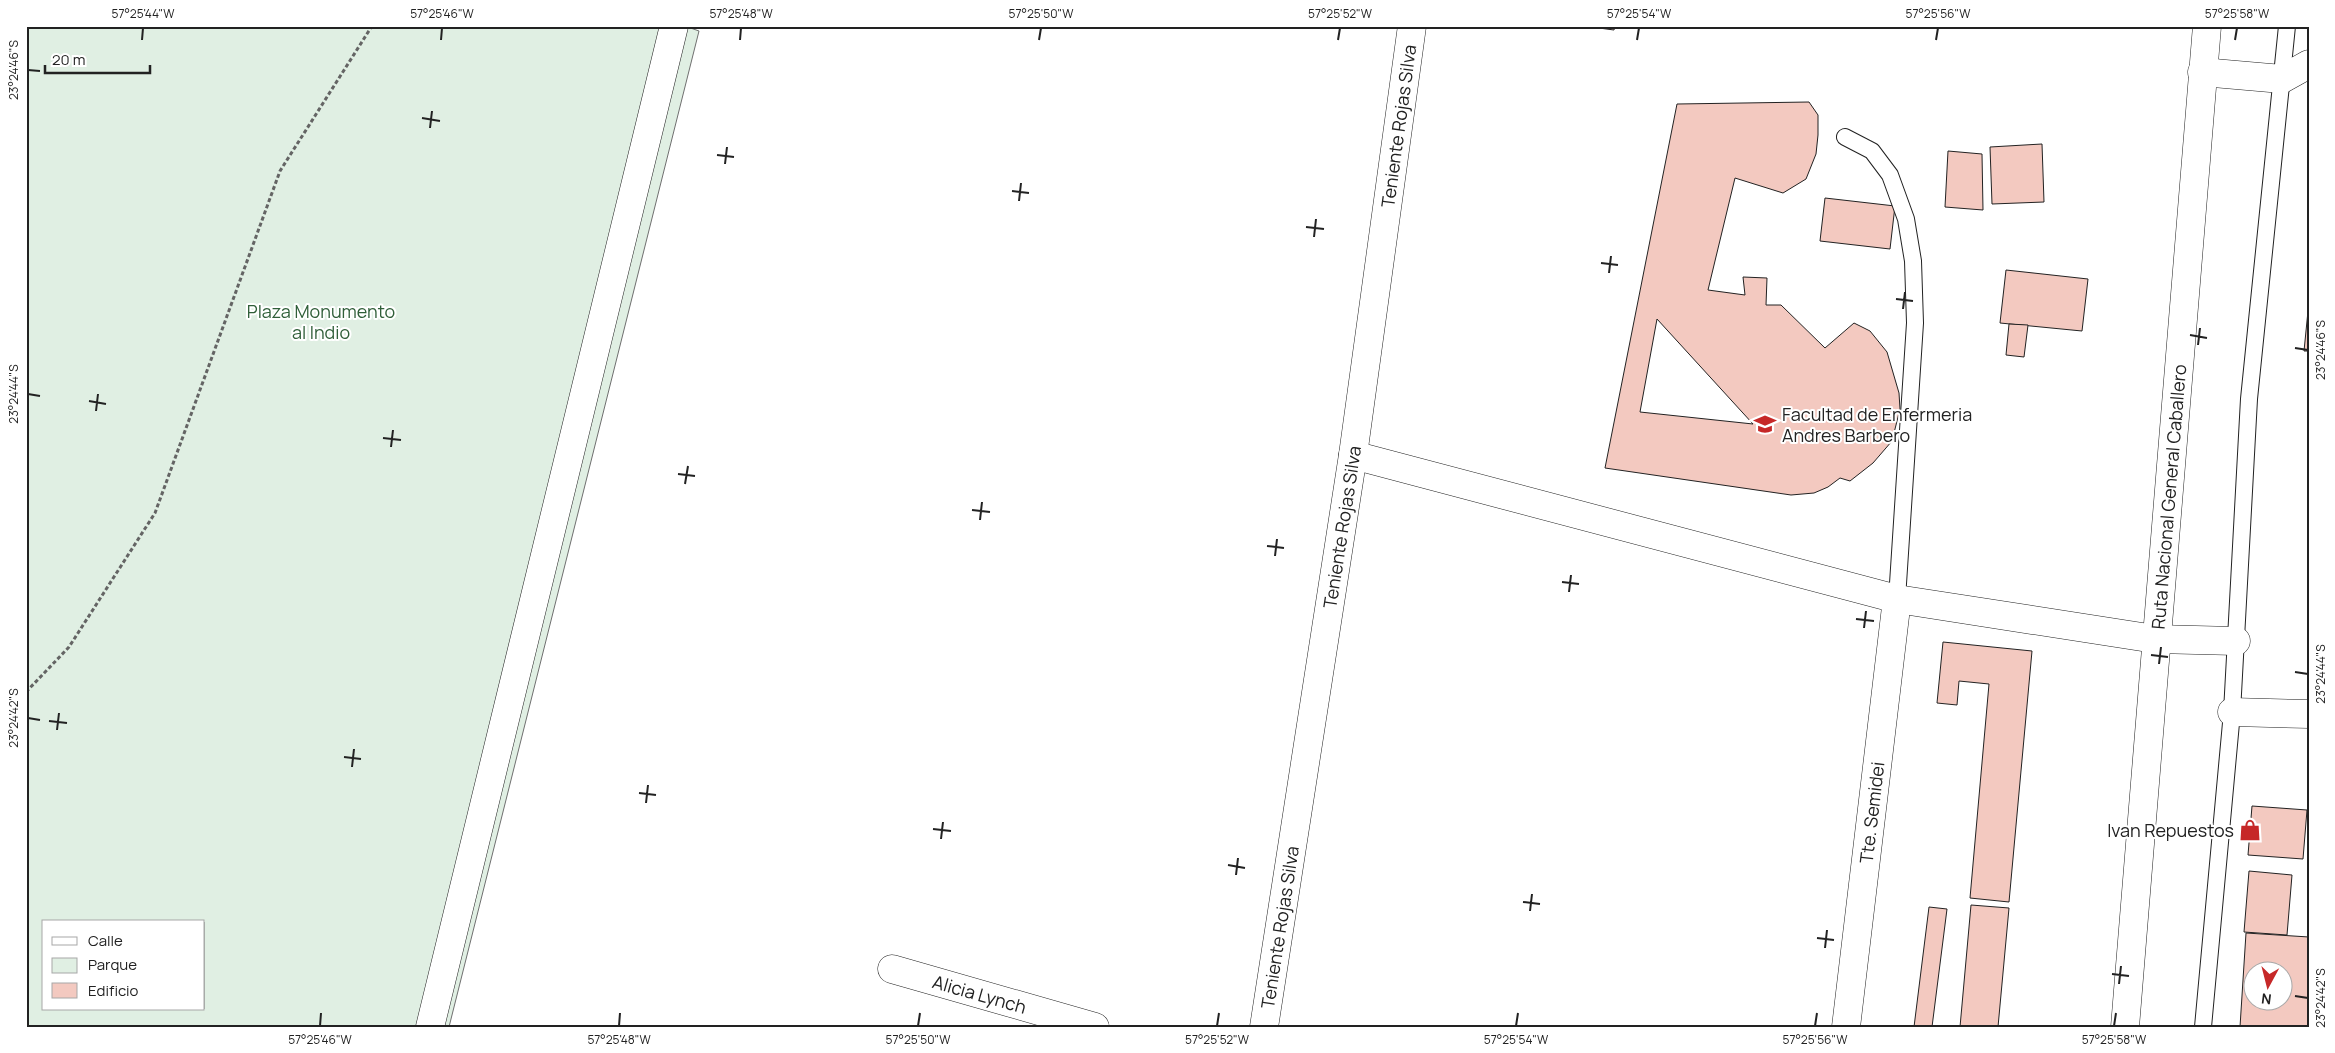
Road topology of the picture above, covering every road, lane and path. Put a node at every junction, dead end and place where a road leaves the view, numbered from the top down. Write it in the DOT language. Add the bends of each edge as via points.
graph roads {
  1 [pos="372,26"];
  2 [pos="674,26"];
  3 [pos="1412,26"];
  4 [pos="2207,26"];
  5 [pos="2287,26"];
  6 [pos="2309,64"];
  7 [pos="2202,72"];
  8 [pos="2282,79"];
  9 [pos="1844,137"];
  10 [pos="1353,455"];
  11 [pos="1896,598"];
  12 [pos="2155,639"];
  13 [pos="2236,641"];
  14 [pos="26,692"];
  15 [pos="2232,712"];
  16 [pos="2309,714"];
  17 [pos="892,969"];
  18 [pos="430,1027"];
  19 [pos="1095,1027"];
  20 [pos="1264,1027"];
  21 [pos="1846,1027"];
  22 [pos="2125,1027"];
  23 [pos="2203,1027"];
  1 -- 14 [label="path" via="280,171 155,513 70,647"];
  2 -- 18 [label="main road"];
  3 -- 10 [label="main road, Teniente Rojas Silva"];
  4 -- 7 [label="main road, Ruta Nacional General Caballero"];
  5 -- 8 [label="lane"];
  6 -- 8 [label="main road"];
  7 -- 8 [label="main road"];
  7 -- 12 [label="main road, Ruta Nacional General Caballero"];
  8 -- 13 [label="lane" via="2249,398"];
  9 -- 11 [label="lane" via="1872,151 1890,175 1906,219 1913,261 1915,323"];
  10 -- 11 [label="main road"];
  10 -- 20 [label="main road, Teniente Rojas Silva"];
  11 -- 12 [label="main road"];
  11 -- 21 [label="main road, Tte. Semidei"];
  12 -- 13 [label="main road"];
  12 -- 22 [label="main road, Ruta Nacional General Caballero"];
  13 -- 15 [label="lane"];
  15 -- 16 [label="main road"];
  15 -- 23 [label="lane"];
  17 -- 19 [label="main road, Alicia Lynch"];
}
